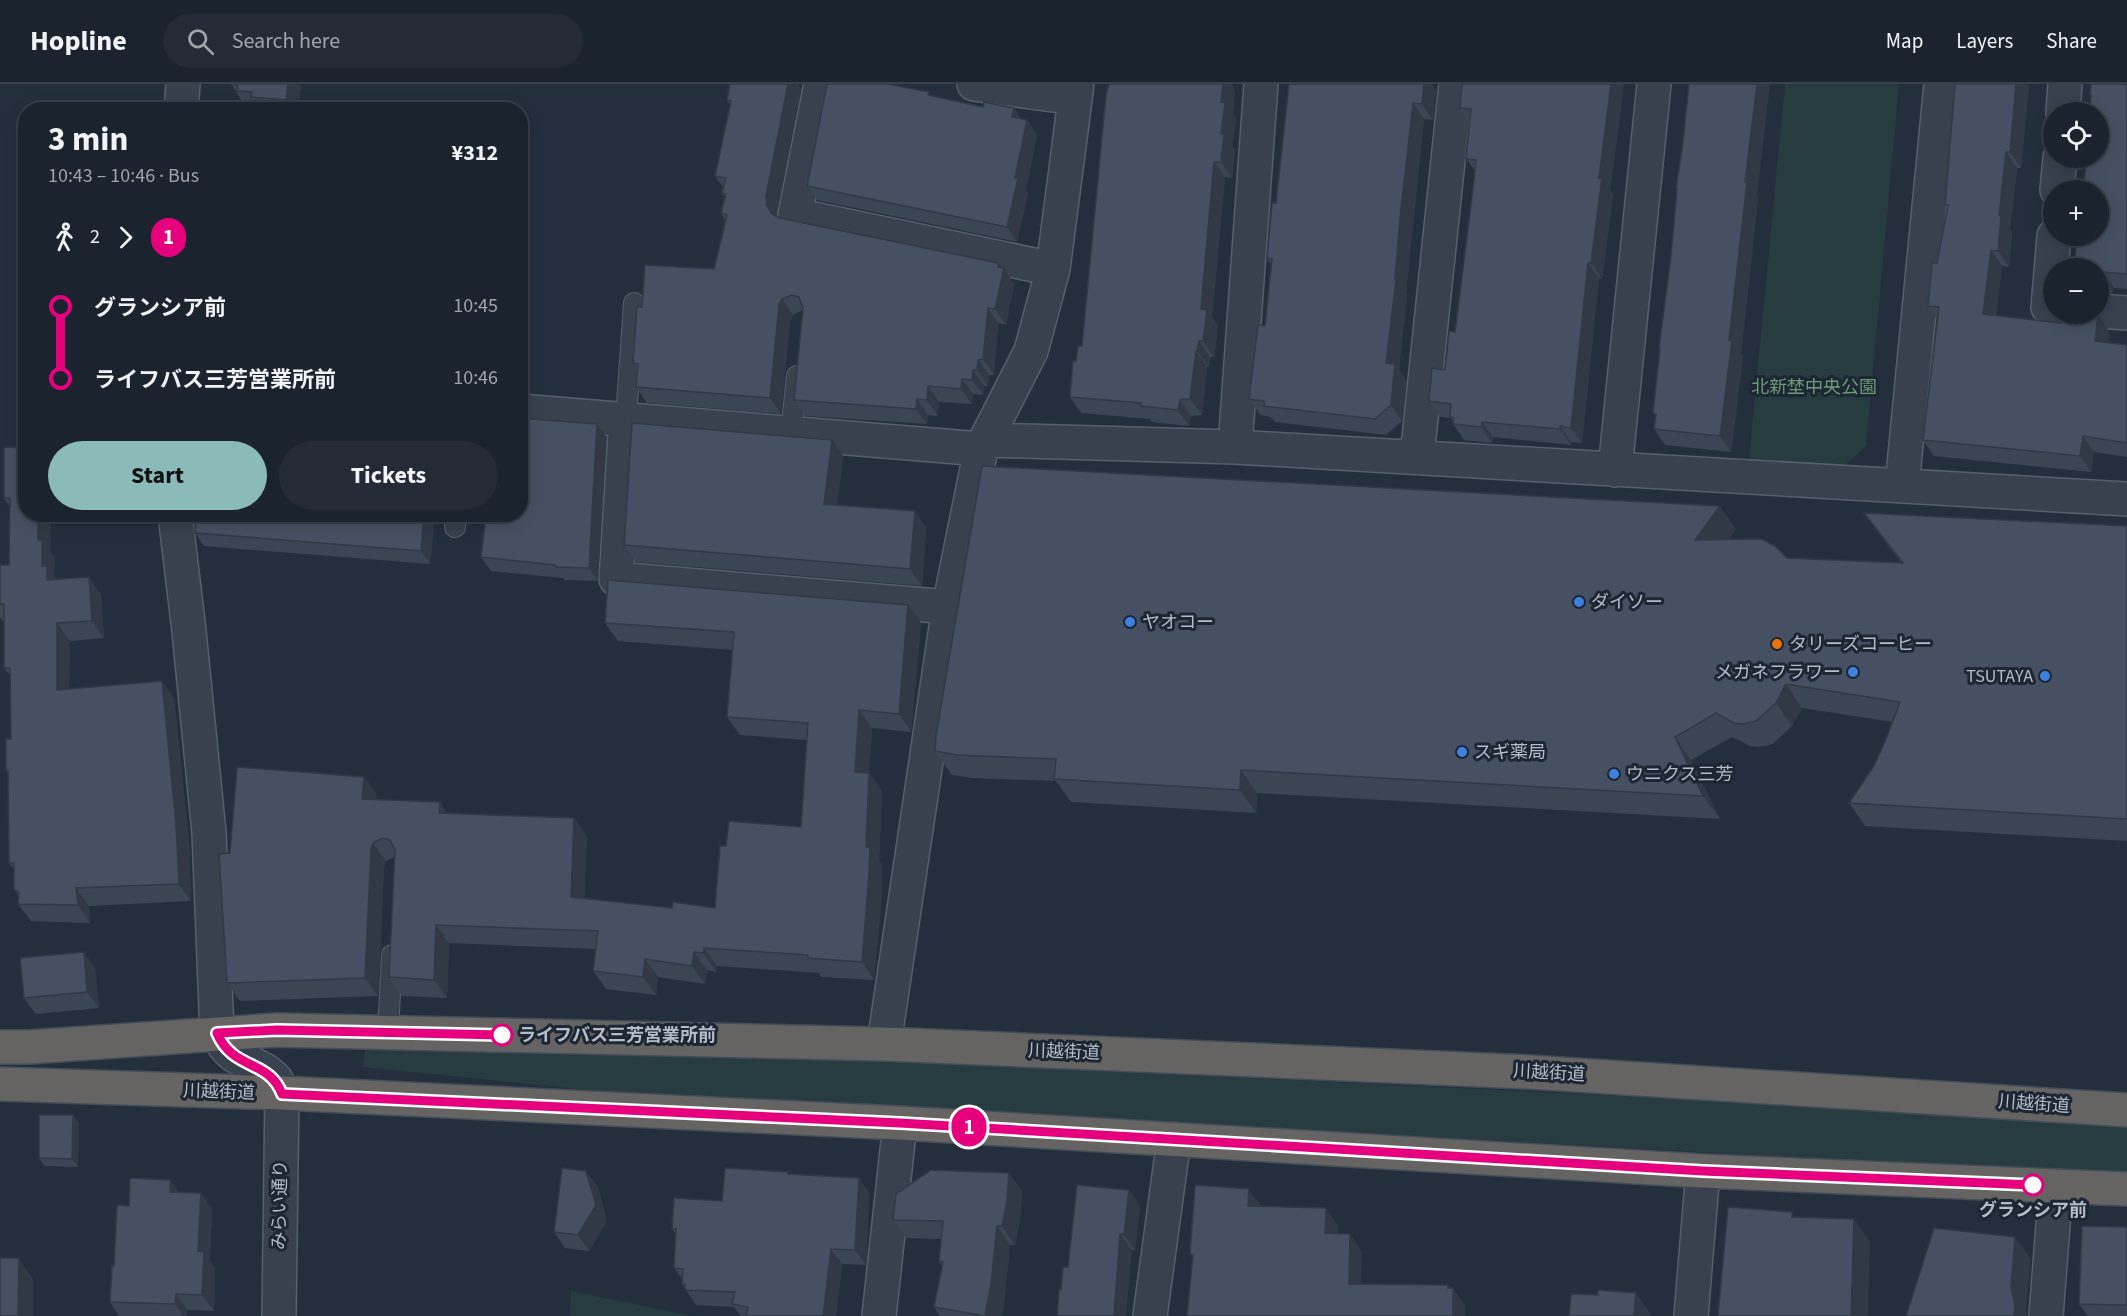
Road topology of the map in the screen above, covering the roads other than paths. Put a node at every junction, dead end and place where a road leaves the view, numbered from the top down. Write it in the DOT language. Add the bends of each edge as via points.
graph roads {
  1 [pos="183,84"];
  2 [pos="821,84"];
  3 [pos="974,84"];
  4 [pos="1261,84"];
  5 [pos="1456,84"];
  6 [pos="1654,84"];
  7 [pos="1941,84"];
  8 [pos="2065,84"];
  9 [pos="1076,91"];
  10 [pos="182,102"];
  11 [pos="2064,102"];
  12 [pos="1053,269"];
  13 [pos="634,303"];
  14 [pos="2109,312"];
  15 [pos="2127,313"];
  16 [pos="799,356"];
  17 [pos="528,412"];
  18 [pos="626,418"];
  19 [pos="791,433"];
  20 [pos="984,445"];
  21 [pos="1235,447"];
  22 [pos="1417,458"];
  23 [pos="1616,470"];
  24 [pos="1902,486"];
  25 [pos="2127,499"];
  26 [pos="176,522"];
  27 [pos="949,607"];
  28 [pos="393,938"];
  29 [pos="388,1032"];
  30 [pos="217,1033"];
  31 [pos="884,1044"];
  32 [pos="0,1047"];
  33 [pos="0,1084"];
  34 [pos="282,1094"];
  35 [pos="2127,1110"];
  36 [pos="900,1123"];
  37 [pos="1174,1139"];
  38 [pos="1703,1171"];
  39 [pos="2056,1186"];
  40 [pos="2127,1189"];
  41 [pos="279,1316"];
  42 [pos="879,1316"];
  43 [pos="1150,1316"];
  44 [pos="1691,1316"];
  45 [pos="2046,1316"];
  1 -- 10 [label="street"];
  2 -- 12 [label="street" via="795,215"];
  3 -- 9 [label="street"];
  4 -- 21 [label="street"];
  5 -- 22 [label="street"];
  6 -- 23 [label="street"];
  7 -- 24 [label="street"];
  8 -- 11 [label="street"];
  9 -- 12 [label="street"];
  12 -- 20 [label="street" via="1032,351"];
  13 -- 18 [label="lane"];
  14 -- 15 [label="street"];
  16 -- 19 [label="lane"];
  17 -- 18 [label="street"];
  18 -- 19 [label="street"];
  18 -- 27 [label="street" via="616,579"];
  19 -- 20 [label="street"];
  20 -- 21 [label="street"];
  20 -- 27 [label="street"];
  21 -- 22 [label="street"];
  22 -- 23 [label="street"];
  23 -- 24 [label="street"];
  24 -- 25 [label="street"];
  26 -- 30 [label="street" via="209,833"];
  27 -- 31 [label="street"];
  28 -- 29 [label="lane"];
  29 -- 30 [label="highway, 川越街道"];
  29 -- 31 [label="highway, 川越街道"];
  30 -- 32 [label="highway, 川越街道"];
  30 -- 34 [label="street" via="232,1056 268,1074 277,1081"];
  31 -- 35 [label="highway, 川越街道" via="1541,1072"];
  33 -- 34 [label="highway, 川越街道"];
  34 -- 36 [label="highway, 川越街道"];
  34 -- 41 [label="street, みらい通り"];
  36 -- 37 [label="highway, 川越街道"];
  36 -- 42 [label="street"];
  37 -- 38 [label="highway, 川越街道"];
  37 -- 43 [label="street"];
  38 -- 39 [label="highway, 川越街道"];
  38 -- 44 [label="street"];
  39 -- 40 [label="highway, 川越街道"];
  39 -- 45 [label="street"];
}
